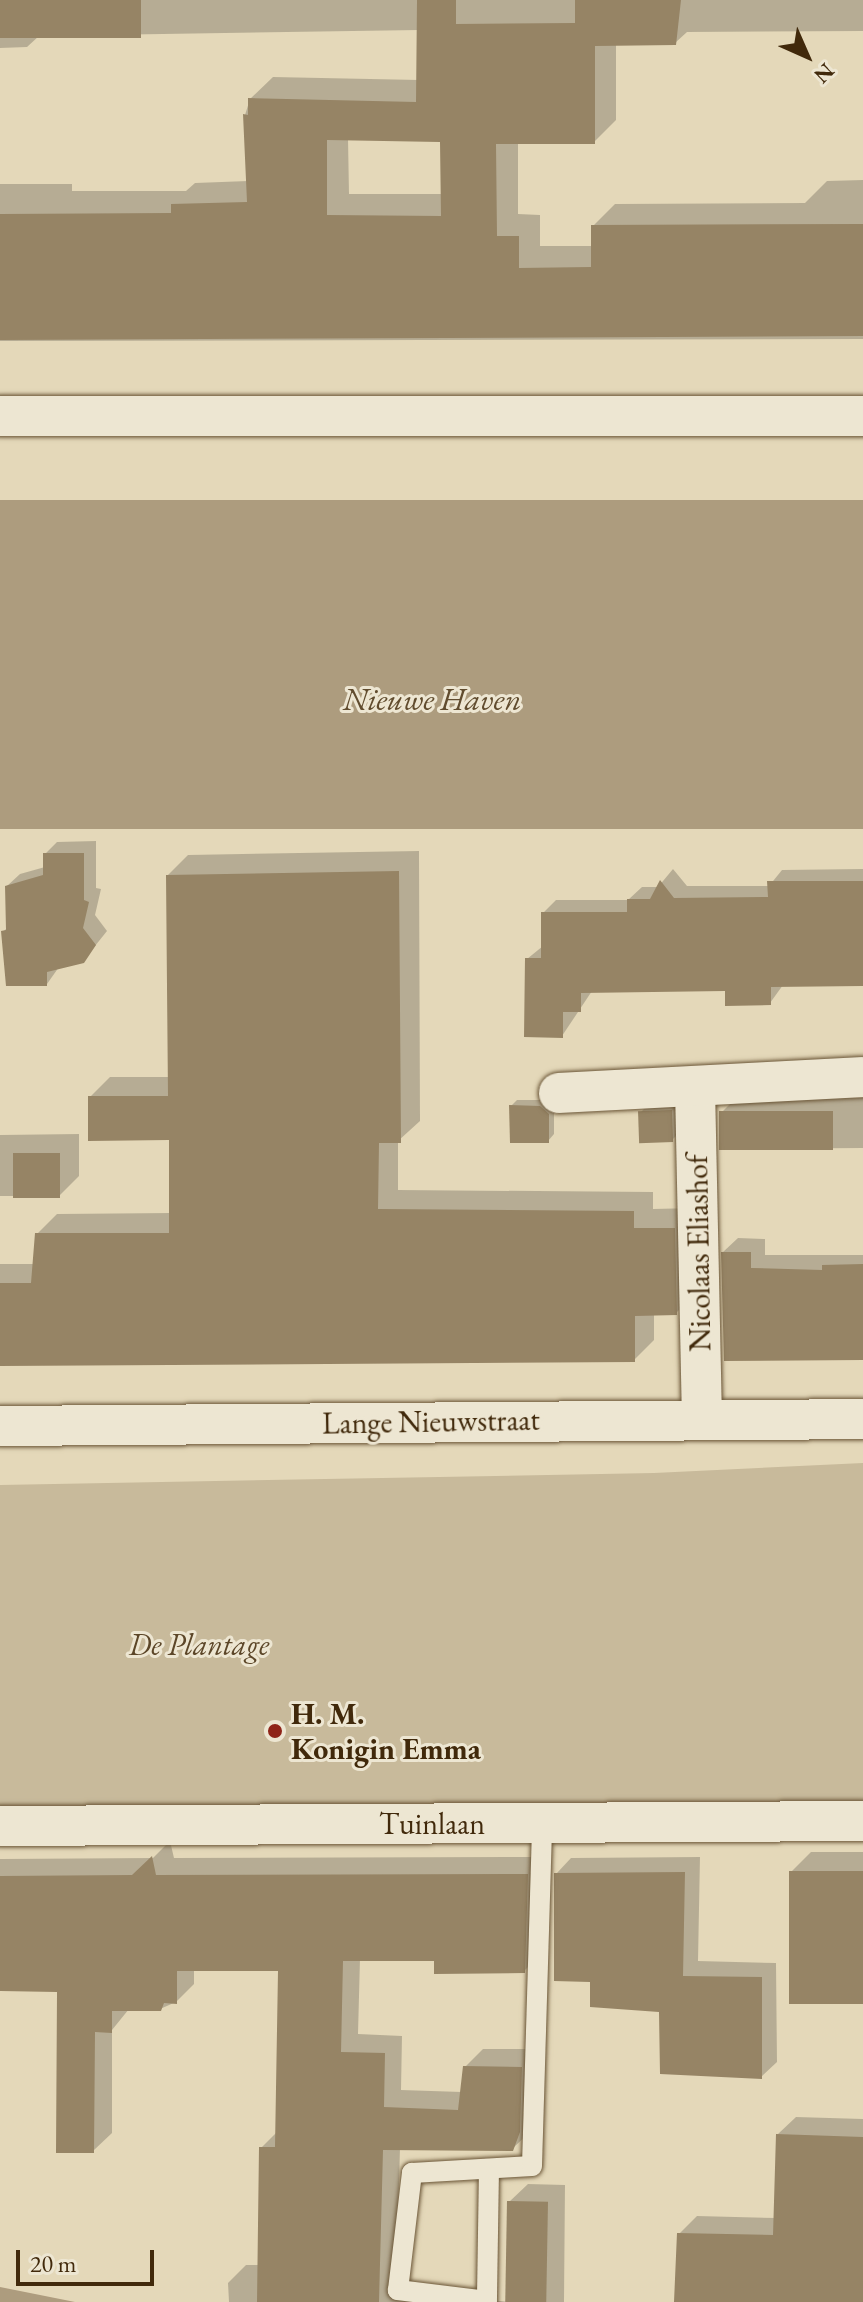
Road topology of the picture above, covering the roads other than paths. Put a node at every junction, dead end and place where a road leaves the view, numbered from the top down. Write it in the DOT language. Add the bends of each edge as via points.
graph roads {
  1 [pos="0,416"];
  2 [pos="863,416"];
  3 [pos="863,1077"];
  4 [pos="695,1087"];
  5 [pos="559,1093"];
  6 [pos="863,1419"];
  7 [pos="702,1420"];
  8 [pos="0,1426"];
  9 [pos="863,1821"];
  10 [pos="542,1823"];
  11 [pos="0,1826"];
  12 [pos="489,2169"];
  1 -- 2 [label="street"];
  3 -- 4 [label="street"];
  4 -- 5 [label="street"];
  4 -- 7 [label="street, Nicolaas Eliashof"];
  6 -- 7 [label="street, Lange Nieuwstraat"];
  7 -- 8 [label="street, Lange Nieuwstraat"];
  9 -- 10 [label="street, Tuinlaan"];
  10 -- 11 [label="street, Tuinlaan"];
  10 -- 12 [label="lane" via="532,2166"];
  12 -- 12 [label="lane" via="412,2173 398,2290 487,2301"];
}
